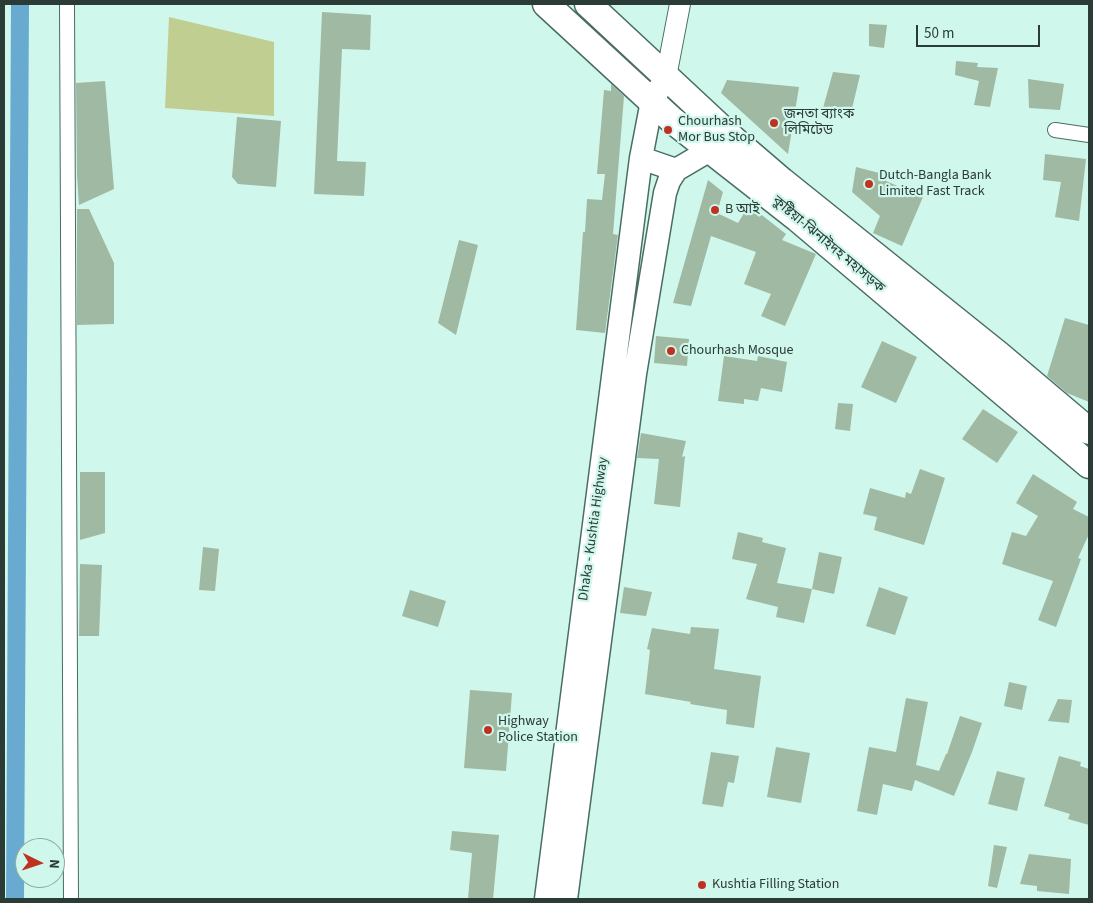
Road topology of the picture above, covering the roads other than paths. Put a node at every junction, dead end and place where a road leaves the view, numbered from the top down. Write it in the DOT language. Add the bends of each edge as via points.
graph roads {
  1 [pos="67,4"];
  2 [pos="546,4"];
  3 [pos="588,4"];
  4 [pos="680,4"];
  5 [pos="666,77"];
  6 [pos="652,101"];
  7 [pos="1055,130"];
  8 [pos="1089,135"];
  9 [pos="722,144"];
  10 [pos="641,158"];
  11 [pos="676,170"];
  12 [pos="1089,431"];
  13 [pos="1089,465"];
  14 [pos="582,700"];
  15 [pos="71,899"];
  16 [pos="546,899"];
  17 [pos="566,899"];
  1 -- 15 [label="street"];
  2 -- 6 [label="highway, কুষ্টিয়া-ঝিনাইদহ মহাসড়ক"];
  3 -- 5 [label="highway, কুষ্টিয়া-ঝিনাইদহ মহাসড়ক"];
  4 -- 5 [label="street"];
  5 -- 6 [label="main road, Dhaka - Kushtia Highway"];
  5 -- 9 [label="highway, কুষ্টিয়া-ঝিনাইদহ মহাসড়ক"];
  6 -- 9 [label="highway, কুষ্টিয়া-ঝিনাইদহ মহাসড়ক" via="672,120"];
  6 -- 10 [label="main road, Dhaka - Kushtia Highway"];
  7 -- 8 [label="street"];
  9 -- 11 [label="main road"];
  9 -- 12 [label="highway, কুষ্টিয়া-ঝিনাইদহ মহাসড়ক" via="782,181"];
  9 -- 13 [label="highway, কুষ্টিয়া-ঝিনাইদহ মহাসড়ক" via="797,218"];
  10 -- 11 [label="main road"];
  10 -- 14 [label="main road, Dhaka - Kushtia Highway"];
  11 -- 14 [label="main road, Dhaka - Kushtia Highway" via="665,193"];
  14 -- 16 [label="main road, Dhaka - Kushtia Highway"];
  14 -- 17 [label="main road, Dhaka - Kushtia Highway"];
}
